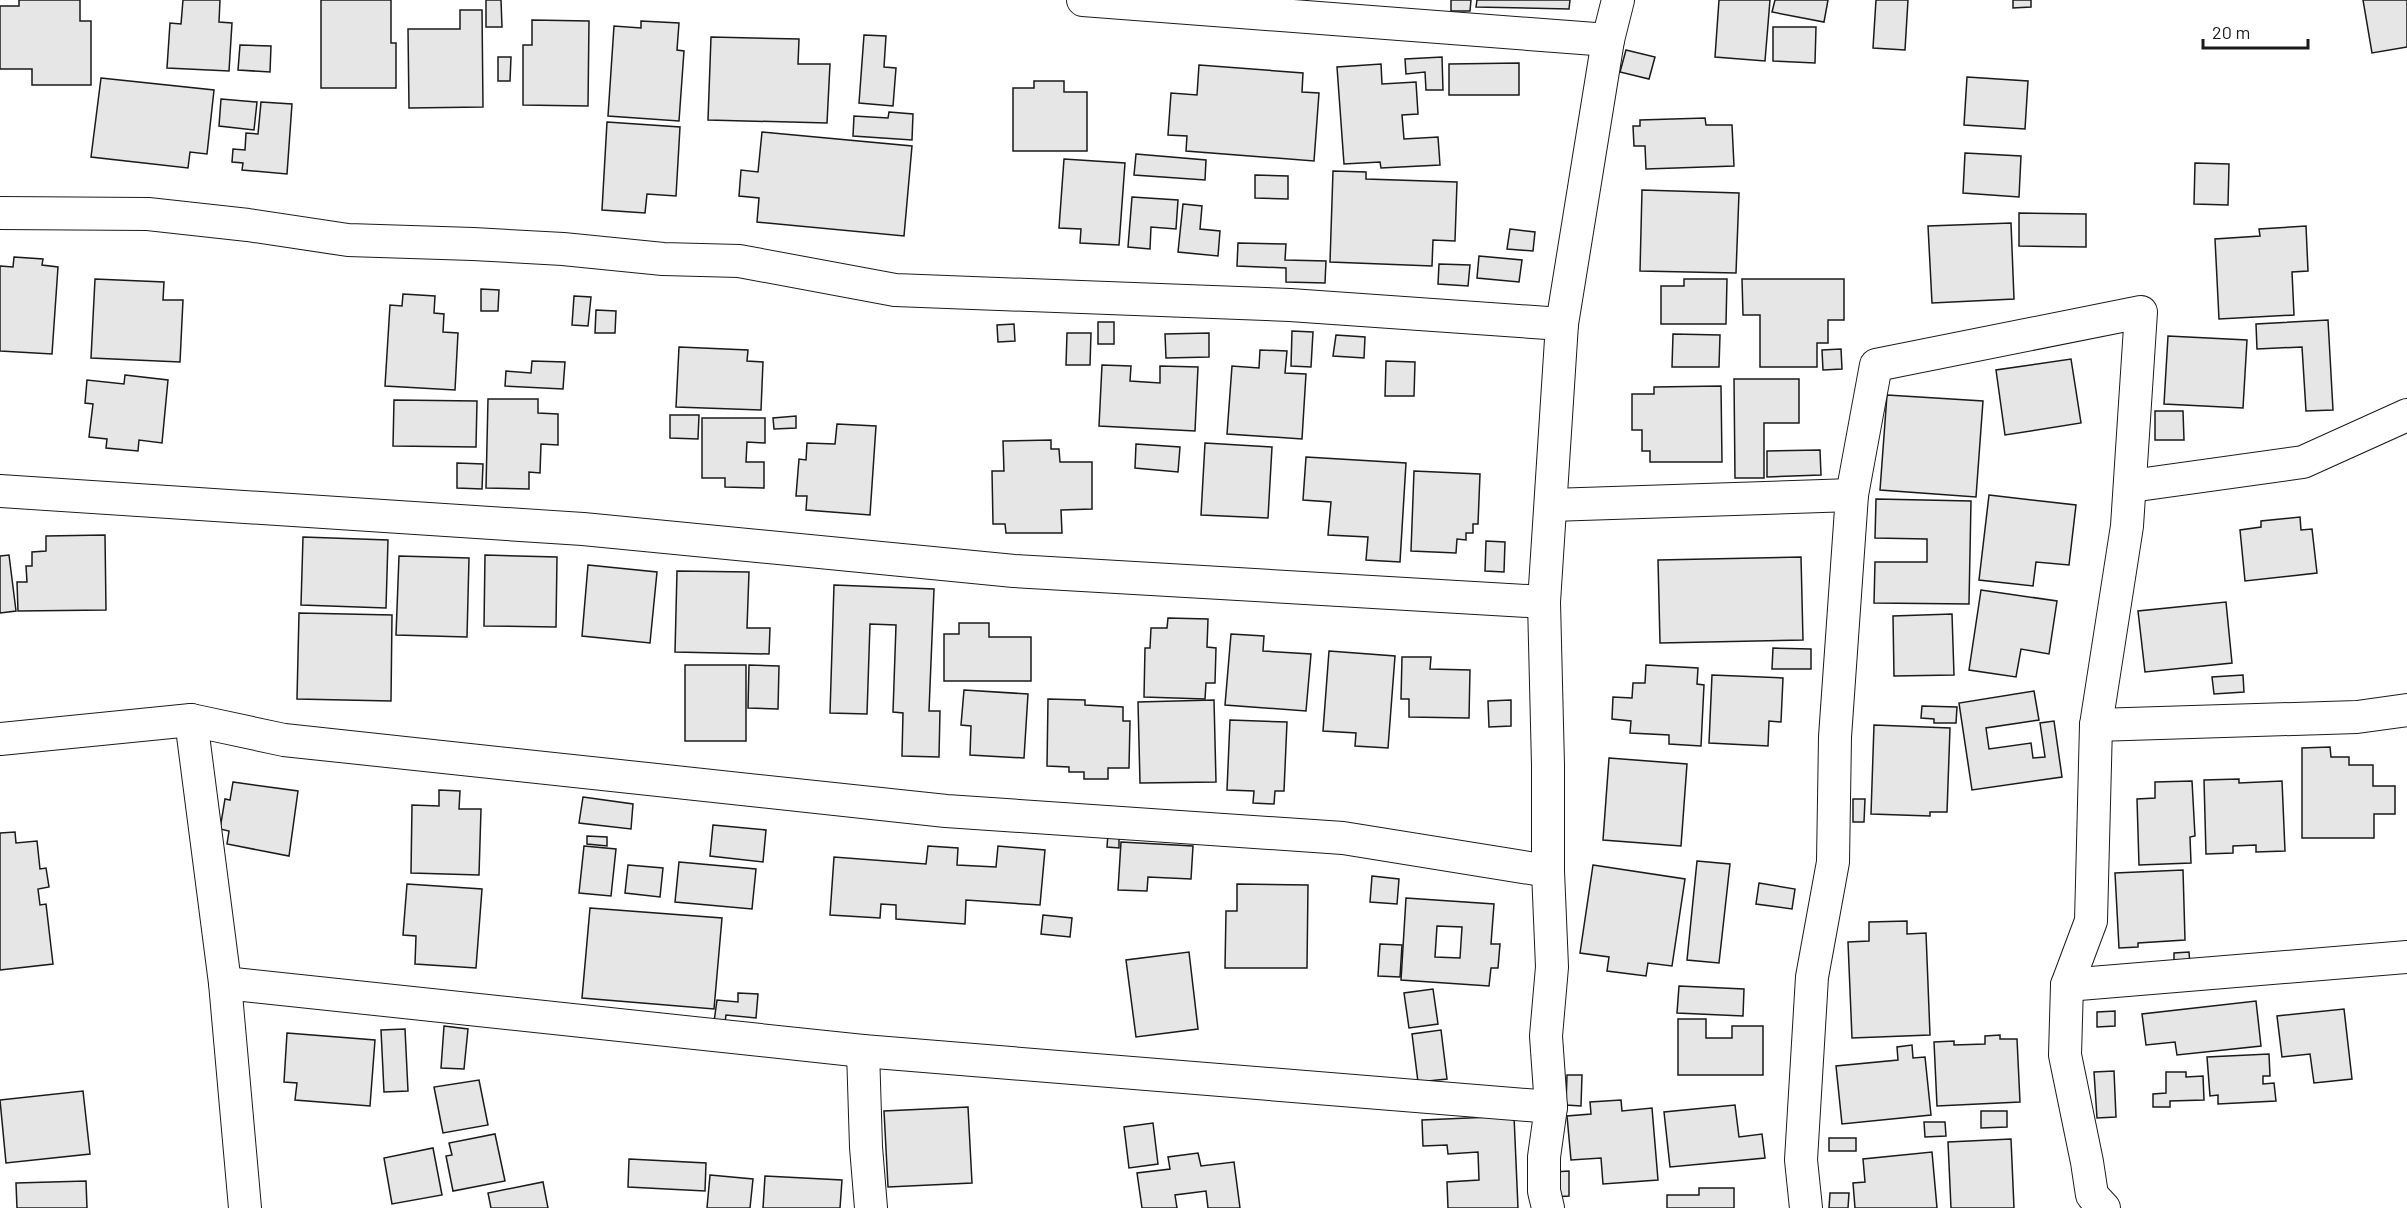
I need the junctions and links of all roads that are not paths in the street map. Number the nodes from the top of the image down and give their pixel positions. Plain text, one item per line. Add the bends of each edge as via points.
1 (1083, 0) edge
2 (1618, 0) edge
3 (1608, 40) junction
4 (0, 213) edge
5 (1562, 324) junction
6 (2407, 416) edge
7 (2131, 486) junction
8 (0, 491) edge
9 (1852, 495) junction
10 (1551, 505) junction
11 (1544, 602) junction
12 (2407, 710) edge
13 (191, 720) junction
14 (2096, 725) junction
15 (0, 739) edge
16 (1548, 871) junction
17 (2407, 957) edge
18 (225, 983) junction
19 (2067, 985) junction
20 (863, 1051) junction
21 (1551, 1107) junction
22 (245, 1208) edge
23 (871, 1208) edge
24 (1548, 1208) edge
25 (1806, 1208) edge
26 (2104, 1208) edge

1 - 3 street
2 - 3 street
3 - 5 street
4 - 5 street via 148,214 348,240 740,261 895,290 1290,305
5 - 10 street
6 - 7 street via 2303,462
7 - 9 street via 2141,312 1876,365
7 - 14 street
8 - 11 street via 583,529 1014,571
9 - 10 street
9 - 25 street via 1835,737 1833,862 1812,978 1801,1160
10 - 11 street
11 - 16 street
12 - 14 street via 2357,717
13 - 15 street
13 - 16 street via 284,740 934,810 1343,838
13 - 18 street
14 - 19 street via 2091,921
16 - 21 street via 1552,967 1546,1036
17 - 19 street
18 - 20 street
18 - 22 street
19 - 26 street via 2065,1055 2091,1196
20 - 21 street
20 - 23 street
21 - 24 street via 1544,1156

